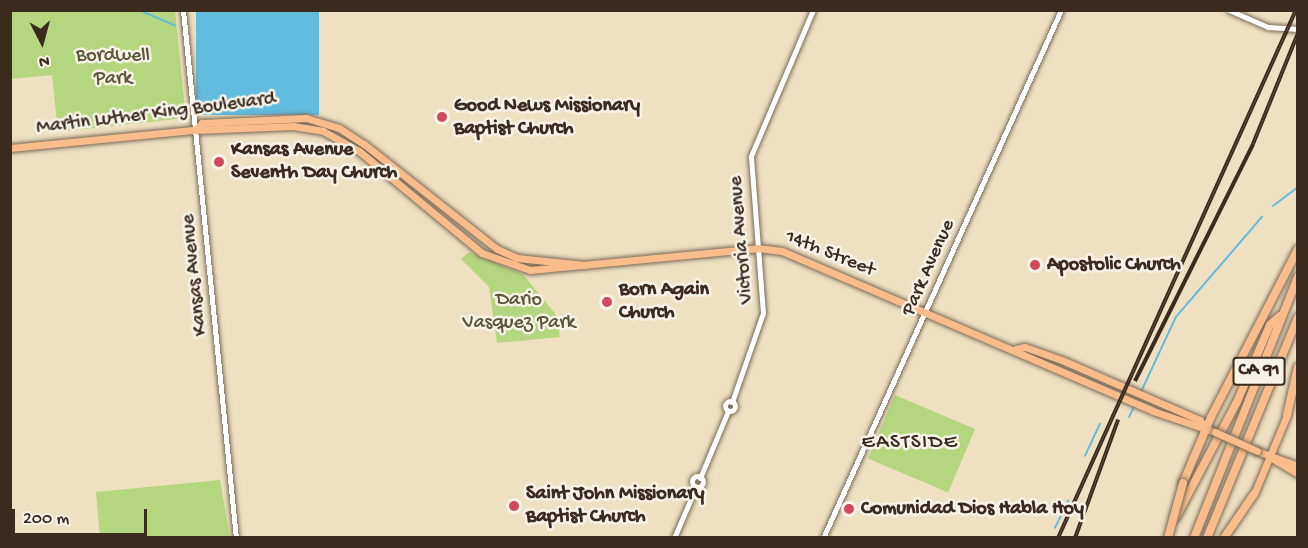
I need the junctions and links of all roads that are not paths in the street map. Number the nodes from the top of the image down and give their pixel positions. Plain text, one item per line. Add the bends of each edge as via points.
1 (183, 10) edge
2 (813, 10) edge
3 (1061, 10) edge
4 (1229, 10) edge
5 (1298, 29) edge
6 (339, 128) joint
7 (195, 130) junction
8 (10, 148) edge
9 (758, 248) junction
10 (1298, 249) edge
11 (585, 265) junction
12 (1298, 278) edge
13 (926, 312) junction
14 (1282, 314) junction
15 (1298, 317) edge
16 (1016, 349) junction
17 (1298, 368) edge
18 (1287, 415) joint
19 (1208, 429) junction
20 (1270, 457) junction
21 (1298, 465) edge
22 (1298, 474) edge
23 (1254, 494) joint
24 (236, 537) edge
25 (674, 537) edge
26 (823, 537) edge
27 (1166, 537) edge
28 (1194, 537) edge
29 (1207, 537) edge
30 (1224, 537) edge

1 - 7 street, Kansas Avenue
2 - 9 street, Victoria Avenue via 751,156
3 - 13 street, Park Avenue
4 - 5 street via 1268,27
6 - 7 main road, Martin Luther King Boulevard via 291,115 201,123
6 - 11 main road, 14th Street via 497,249 517,258
7 - 8 main road, Martin Luther King Boulevard
7 - 11 main road, 14th Street via 292,126 323,131 359,151 465,241 498,262 545,271
7 - 24 street, Kansas Avenue
9 - 11 main road, 14th Street
9 - 13 main road, 14th Street via 782,250
9 - 25 street, Victoria Avenue via 763,318 732,402 735,408 728,411 700,477 693,480 696,487
10 - 19 highway
12 - 14 highway, CA 91
13 - 16 main road, 14th Street
13 - 26 street, Park Avenue
14 - 27 highway via 1270,325 1237,402
14 - 28 highway, CA 91
15 - 29 highway, CA 91
16 - 19 main road, 14th Street via 1153,411
16 - 19 main road, 14th Street via 1025,347 1064,361 1200,420
17 - 18 highway
18 - 20 main road
19 - 20 main road, 14th Street, bridge
19 - 27 highway, bridge via 1183,483
20 - 21 main road, 14th Street
20 - 22 main road, 14th Street
20 - 23 main road
23 - 30 highway

